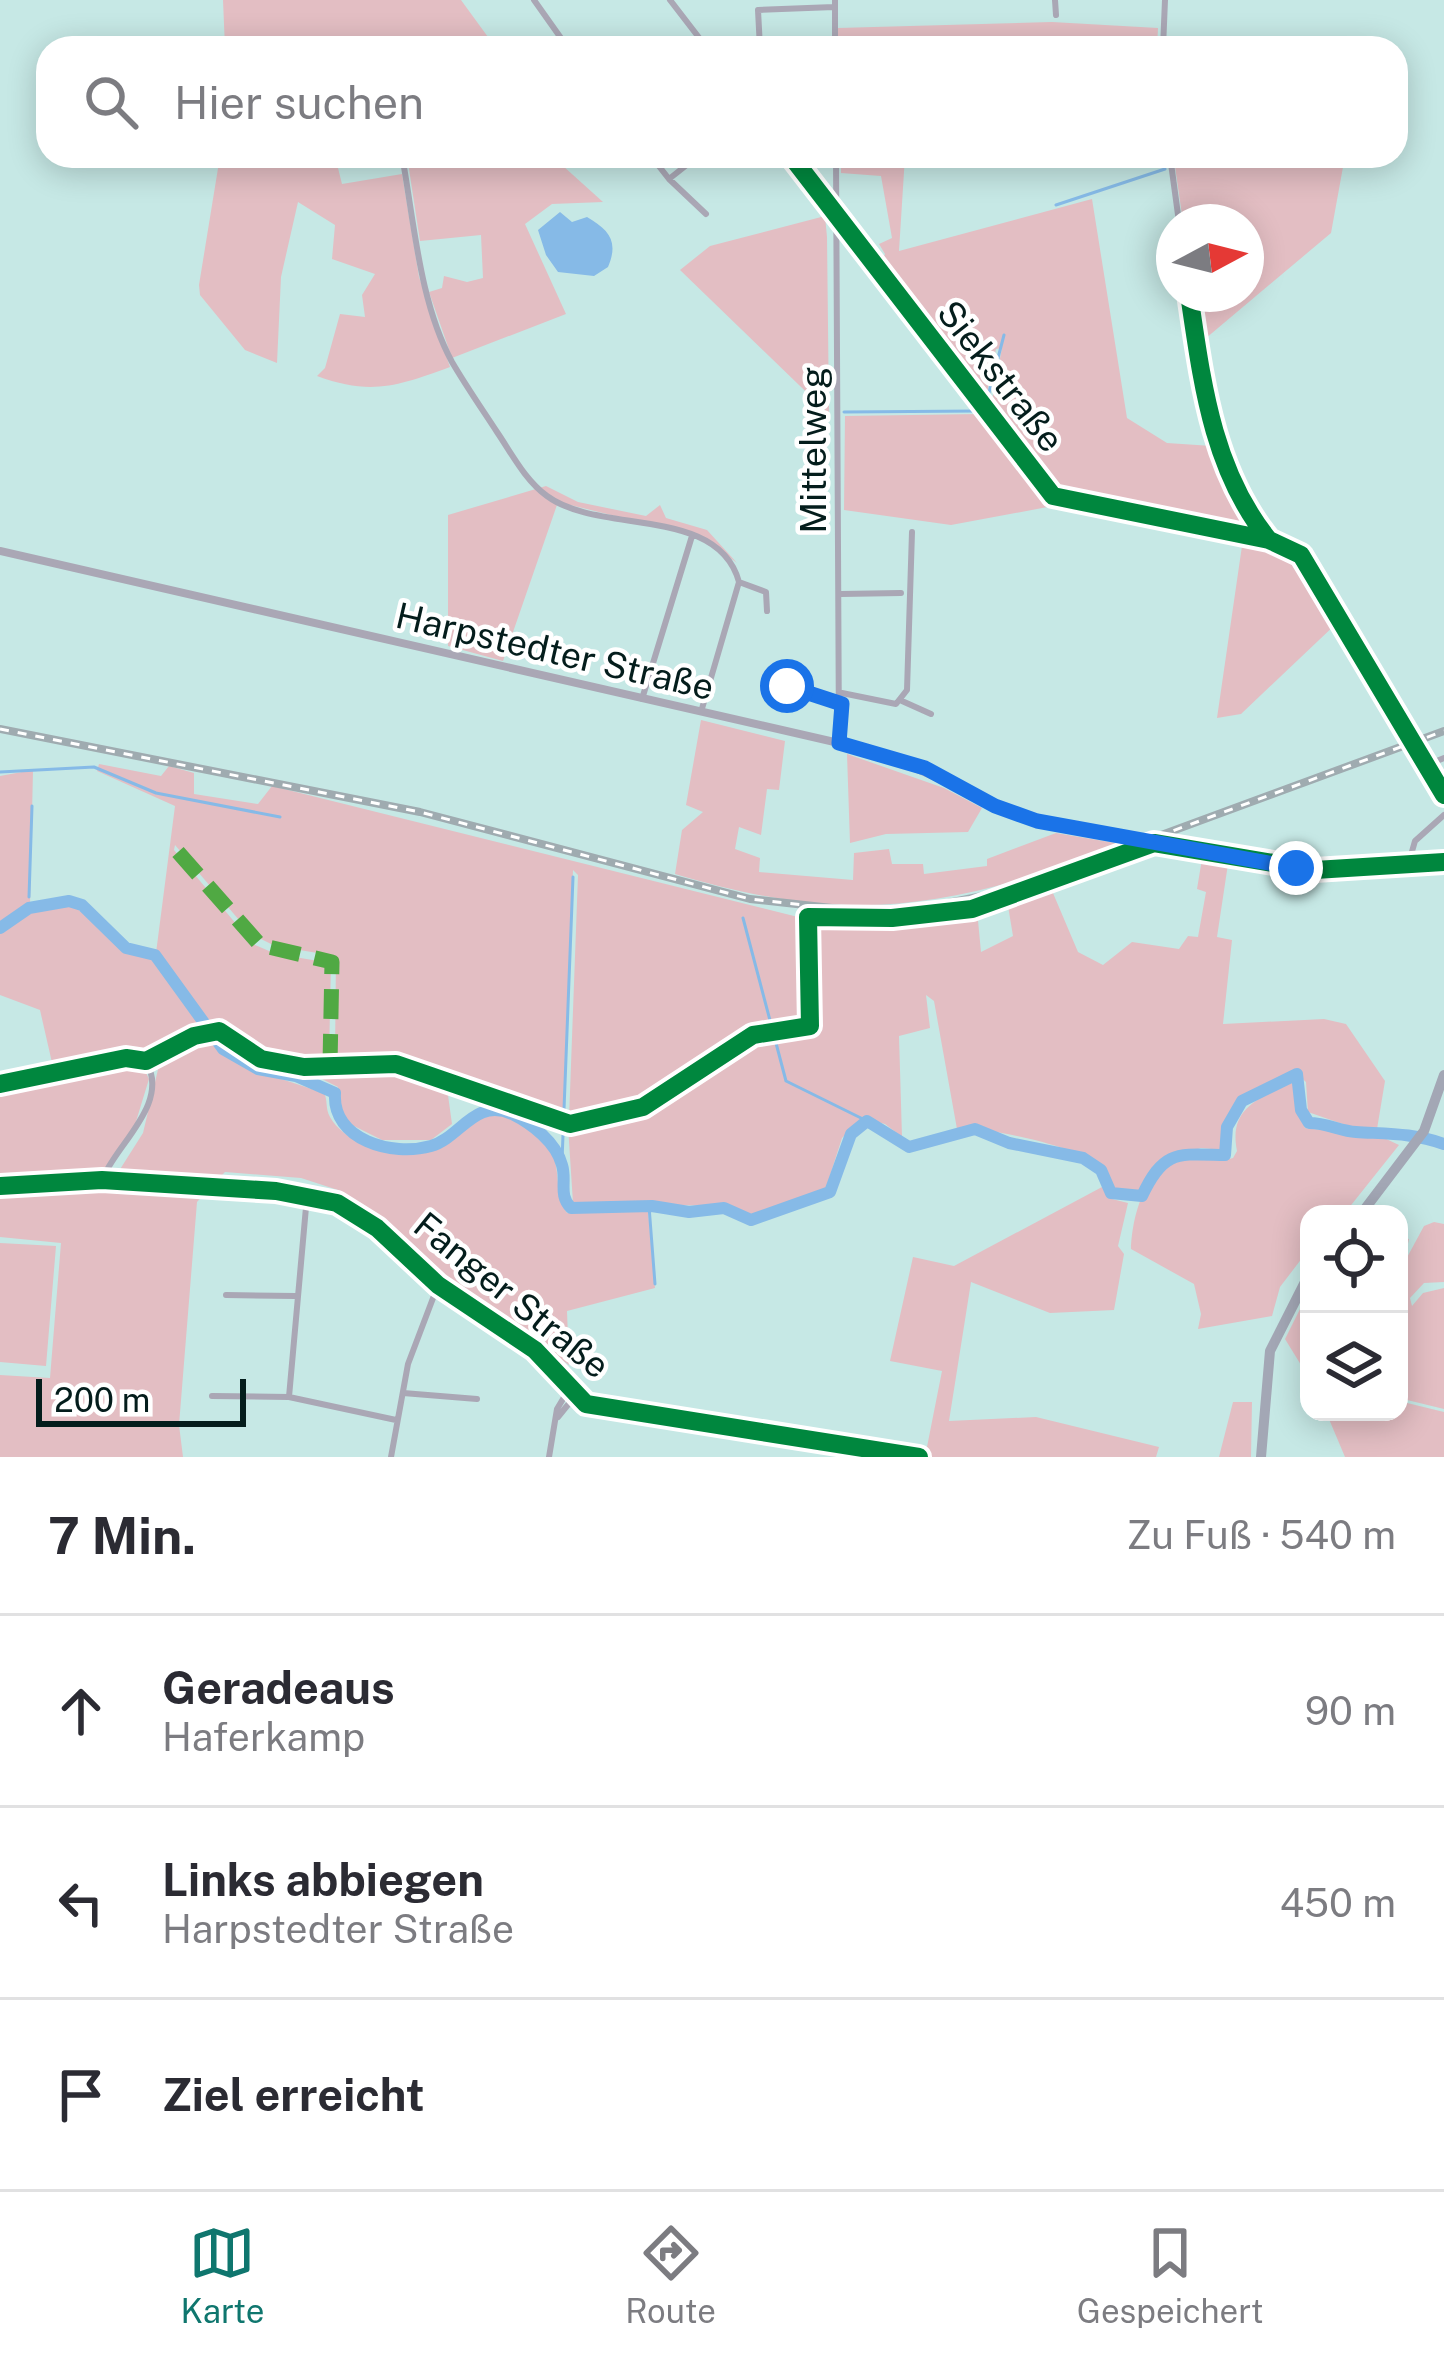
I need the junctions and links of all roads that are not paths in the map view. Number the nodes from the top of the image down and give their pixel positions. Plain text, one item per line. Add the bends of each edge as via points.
1 (534, 0) edge
2 (670, 0) edge
3 (1055, 0) edge
4 (1166, 0) edge
5 (834, 4) edge
6 (1057, 15) dead end
7 (560, 36) edge
8 (698, 36) edge
9 (759, 36) edge
10 (835, 36) edge
11 (1164, 36) edge
12 (404, 168) edge
13 (660, 168) edge
14 (683, 168) edge
15 (800, 168) edge
16 (836, 168) edge
17 (1172, 168) edge
18 (669, 179) junction
19 (1177, 204) edge
20 (706, 214) dead end
21 (836, 217) junction
22 (1192, 312) edge
23 (912, 532) dead end
24 (692, 535) junction
25 (1269, 540) junction
26 (0, 551) edge
27 (739, 582) junction
28 (901, 593) dead end
29 (841, 594) junction
30 (766, 611) dead end
31 (794, 687) dead end
32 (842, 693) junction
33 (642, 699) junction
34 (902, 701) junction
35 (842, 704) junction
36 (701, 712) junction
37 (931, 714) dead end
38 (839, 743) junction
39 (1444, 758) edge
40 (1427, 766) junction
41 (1444, 795) edge
42 (1444, 815) edge
43 (1409, 862) junction
44 (1444, 862) edge
45 (1444, 1075) edge
46 (0, 1084) edge
47 (102, 1180) junction
48 (0, 1186) edge
49 (307, 1196) junction
50 (1368, 1205) edge
51 (438, 1285) junction
52 (1300, 1292) edge
53 (226, 1295) dead end
54 (296, 1296) junction
55 (402, 1393) junction
56 (572, 1393) junction
57 (212, 1396) dead end
58 (289, 1397) junction
59 (477, 1400) dead end
60 (397, 1420) junction
61 (391, 1457) edge
62 (549, 1457) edge
63 (919, 1457) edge
64 (1261, 1457) edge

1 - 7 street
2 - 8 street
3 - 6 street
4 - 11 street
5 - 9 street via 758,10
5 - 10 street
12 - 24 street via 423,278 450,359 524,473 550,499 573,508
13 - 18 street
14 - 18 street
15 - 21 street, Siekstraße
16 - 21 street, Mittelweg
17 - 19 street
18 - 20 street
21 - 25 street, Siekstraße via 1053,496
21 - 29 street, Mittelweg
22 - 25 street via 1214,436
23 - 34 street
24 - 27 street via 724,558
24 - 33 street
25 - 40 street, Siekstraße via 1310,566
26 - 33 street, Harpstedter Straße
27 - 30 street via 766,592
27 - 36 street
28 - 29 street
29 - 32 street, Mittelweg
31 - 35 street
32 - 34 street
32 - 35 street, Mittelweg
33 - 36 street, Harpstedter Straße
34 - 37 street
35 - 38 street, Mittelweg
36 - 38 street, Harpstedter Straße
38 - 43 street, Harpstedter Straße via 925,768 1037,821 1296,868 1353,871
39 - 40 street
40 - 41 street, Siekstraße
42 - 43 street via 1415,841
43 - 44 street, Harpstedter Straße
45 - 50 main road via 1424,1131
46 - 47 street via 146,1060 152,1082 137,1128
47 - 48 street, Fanger Straße
47 - 49 street, Fanger Straße
49 - 51 street, Fanger Straße via 357,1214
49 - 54 street
51 - 55 street
51 - 56 street, Fanger Straße via 535,1351
52 - 64 main road via 1270,1351
53 - 54 street
54 - 58 street
55 - 59 street
55 - 60 street
56 - 62 street via 555,1419
56 - 63 street, Fanger Straße via 592,1405
57 - 58 street
58 - 60 street
60 - 61 street

